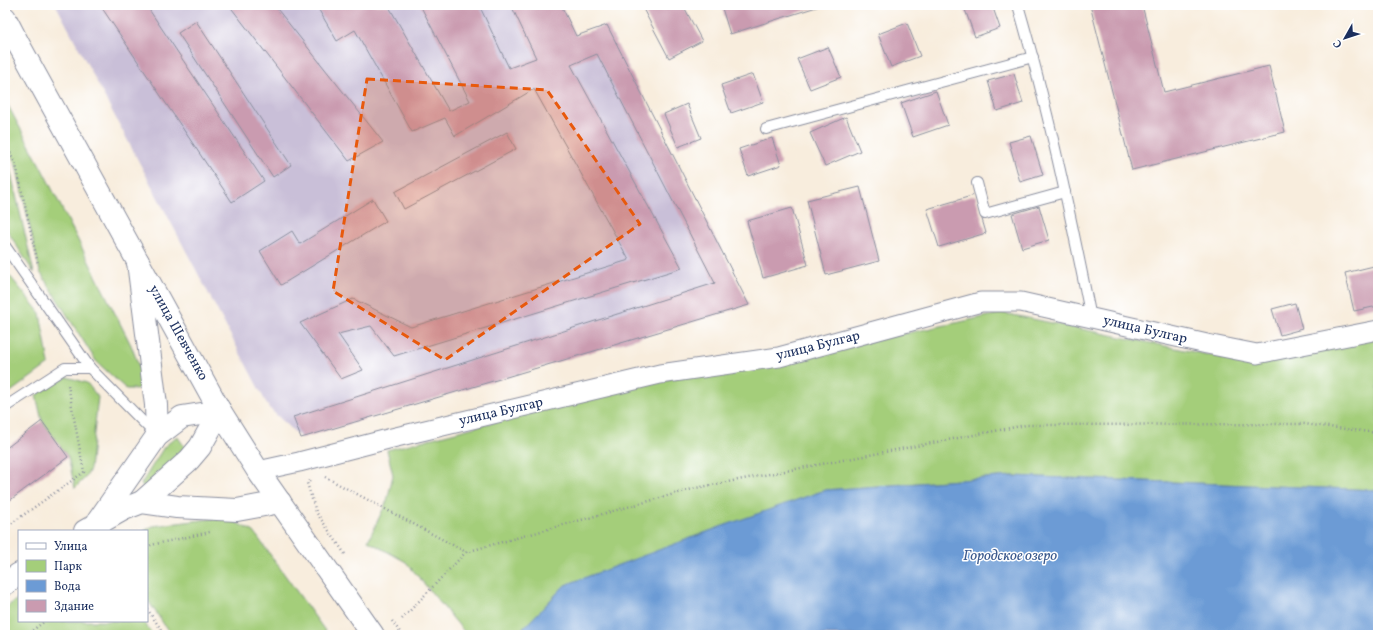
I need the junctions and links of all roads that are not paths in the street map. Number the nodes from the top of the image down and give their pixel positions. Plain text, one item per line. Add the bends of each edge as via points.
1 (1018, 5) edge
2 (5, 18) edge
3 (1033, 57) junction
4 (766, 130) dead end
5 (977, 183) dead end
6 (1065, 192) junction
7 (5, 246) edge
8 (138, 260) junction
9 (1091, 318) junction
10 (1378, 330) edge
11 (90, 368) junction
12 (5, 406) edge
13 (220, 411) junction
14 (156, 436) junction
15 (258, 470) junction
16 (142, 502) junction
17 (280, 502) junction
18 (90, 527) edge
19 (18, 575) edge
20 (5, 584) edge
21 (373, 635) edge

1 - 3 lane
2 - 8 main road, улица Шевченко
3 - 4 lane
3 - 6 lane
5 - 6 lane via 985,214
6 - 9 lane
7 - 11 lane
8 - 13 main road, улица Шевченко
8 - 14 main road via 156,405
9 - 10 street, улица Булгар via 1257,354
9 - 15 street, улица Булгар via 1022,302 981,302 779,357 660,374
11 - 12 lane via 65,368
11 - 14 lane
13 - 14 main road via 182,417
13 - 15 main road, улица Шевченко
13 - 16 main road via 200,447 189,460
14 - 18 main road
15 - 17 main road, улица Шевченко
16 - 17 main road via 177,507 237,510
16 - 18 main road
17 - 21 main road, улица Шевченко
19 - 20 main road

